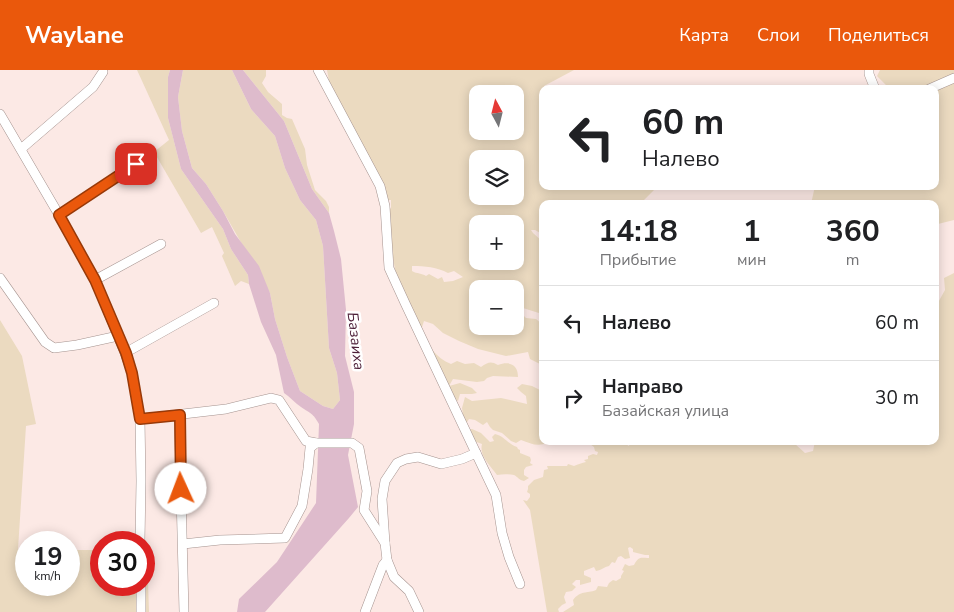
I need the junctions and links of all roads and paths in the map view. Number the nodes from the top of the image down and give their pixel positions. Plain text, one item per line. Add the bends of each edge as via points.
1 (318, 70) edge
2 (869, 70) edge
3 (103, 72) dead end
4 (954, 78) edge
5 (873, 85) edge
6 (938, 85) edge
7 (0, 114) edge
8 (21, 149) junction
9 (136, 164) dead end
10 (59, 215) junction
11 (160, 244) dead end
12 (0, 278) edge
13 (95, 280) junction
14 (214, 303) dead end
15 (118, 336) junction
16 (126, 353) junction
17 (180, 415) junction
18 (140, 419) junction
19 (316, 443) junction
20 (476, 453) junction
21 (140, 531) edge
22 (385, 543) junction
23 (183, 544) junction
24 (387, 560) junction
25 (520, 584) dead end
26 (140, 596) edge
27 (141, 612) edge
28 (184, 612) edge
29 (365, 612) edge
30 (419, 612) edge

1 - 20 street via 380,186 385,206 389,268
2 - 5 street
3 - 8 street via 92,87
4 - 6 street
7 - 8 street
8 - 10 street
9 - 10 street
10 - 13 street
11 - 13 street
12 - 15 street via 45,342 54,348
13 - 15 street
14 - 16 street
15 - 16 street
16 - 18 street
17 - 18 street
17 - 19 street via 226,409 271,398 279,400 306,441
17 - 23 street
18 - 21 street
19 - 22 street via 352,443 359,448 367,491 364,510
19 - 23 street via 310,448 302,506 285,538
20 - 22 street via 441,464 418,457 398,463 385,482 382,499
20 - 25 street via 496,495 502,533
22 - 24 street
23 - 28 street
24 - 29 street via 382,565
24 - 30 street via 394,577 409,591
26 - 27 street

